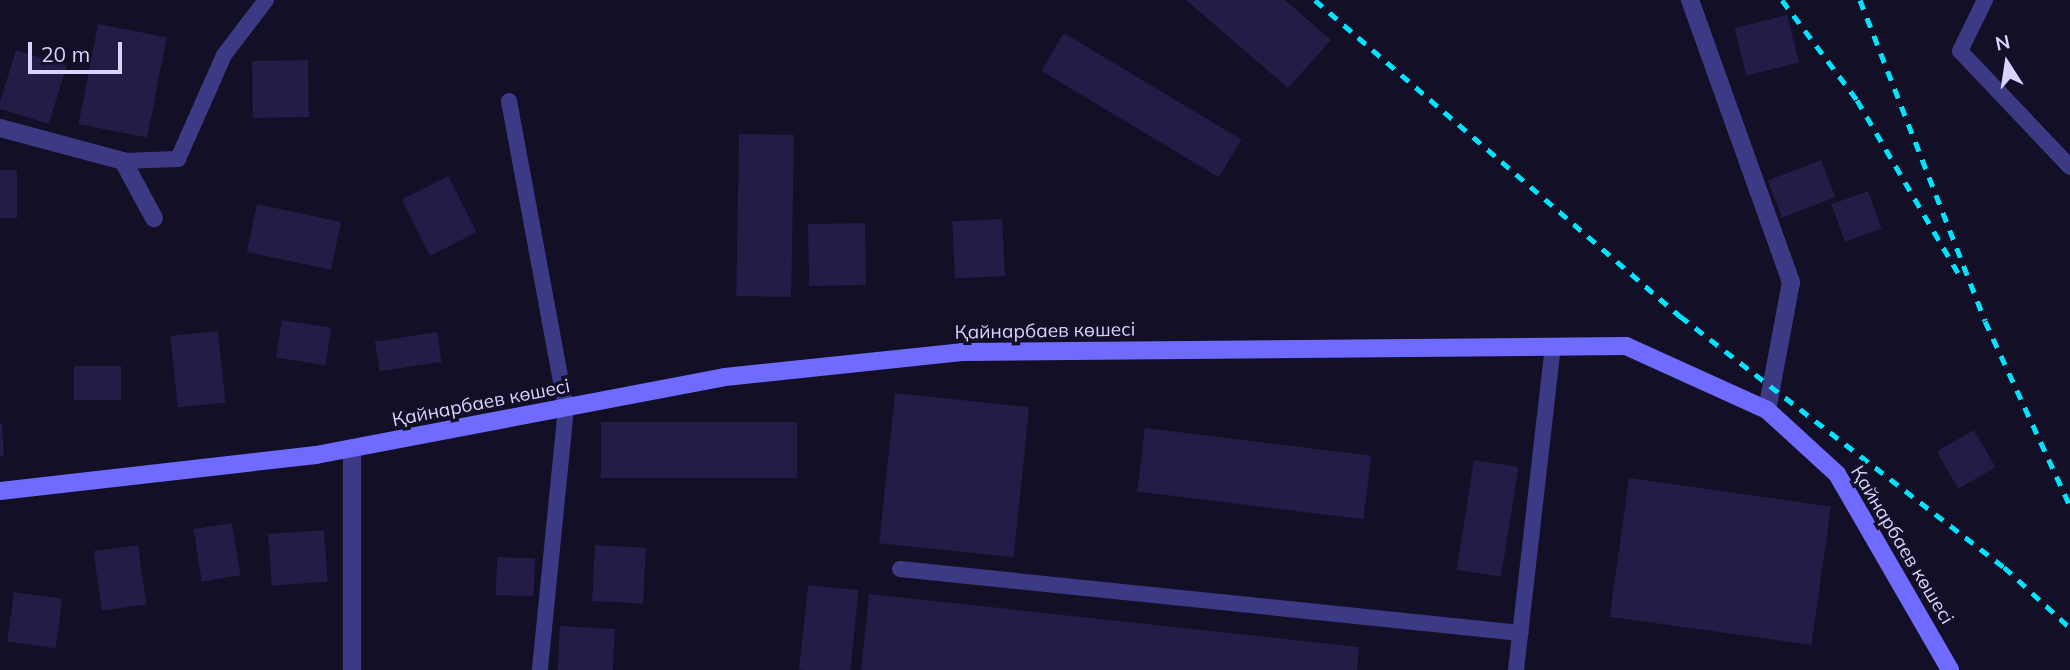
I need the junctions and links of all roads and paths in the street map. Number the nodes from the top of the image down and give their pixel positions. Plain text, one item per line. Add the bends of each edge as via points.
1 (266, 0) edge
2 (1690, 0) edge
3 (1985, 0) edge
4 (509, 101) dead end
5 (0, 128) edge
6 (123, 161) junction
7 (2070, 167) edge
8 (154, 218) dead end
9 (1553, 347) junction
10 (566, 408) junction
11 (1767, 410) junction
12 (352, 448) junction
13 (0, 491) edge
14 (900, 569) dead end
15 (1521, 633) junction
16 (352, 670) edge
17 (540, 670) edge
18 (1516, 670) edge
19 (1951, 670) edge

1 - 6 lane via 224,55 178,159
2 - 11 street via 1791,282
3 - 7 lane via 1960,51
4 - 10 lane
5 - 6 street
6 - 8 street
9 - 10 street, Қайнарбаев көшесі via 962,352 725,377
9 - 11 street, Қайнарбаев көшесі via 1626,346
9 - 15 lane
10 - 12 street, Қайнарбаев көшесі
10 - 17 lane
11 - 19 street, Қайнарбаев көшесі via 1837,474
12 - 13 street, Қайнарбаев көшесі
12 - 16 street
14 - 15 lane
15 - 18 lane

